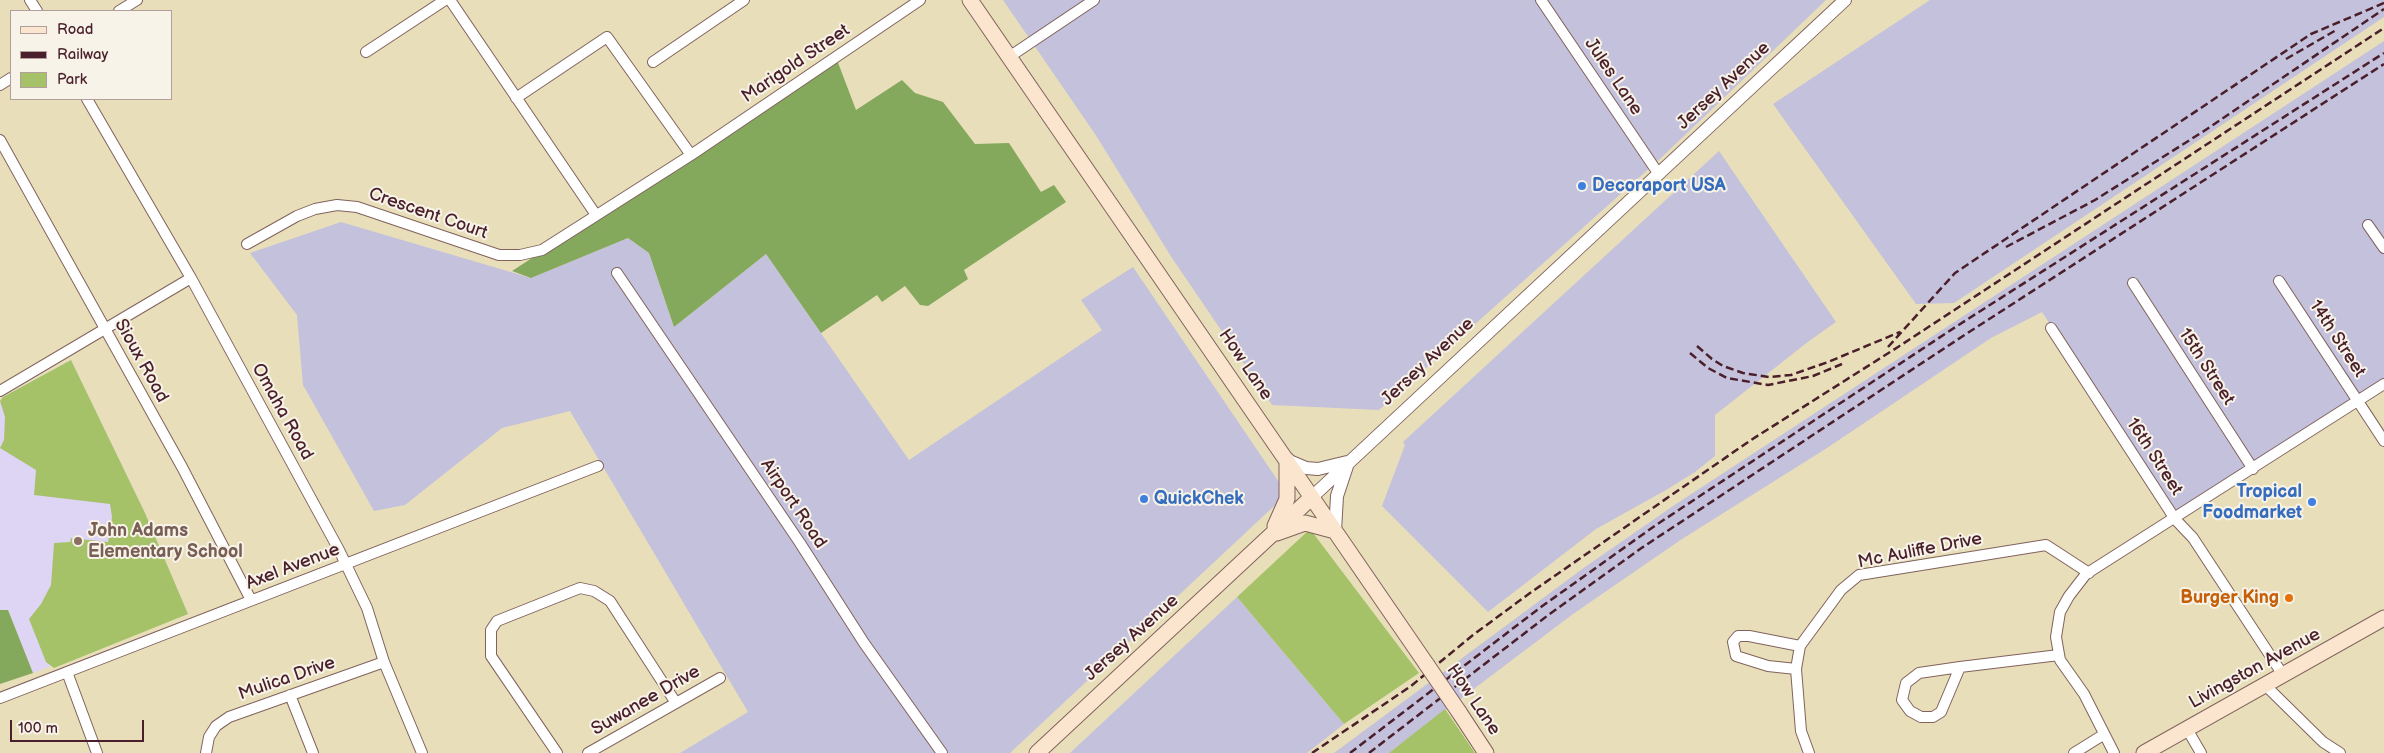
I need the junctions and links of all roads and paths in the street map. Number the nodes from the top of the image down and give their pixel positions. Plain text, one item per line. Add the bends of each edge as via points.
1 (138, 0) edge
2 (446, 0) edge
3 (450, 0) edge
4 (744, 0) edge
5 (920, 0) edge
6 (970, 0) edge
7 (1094, 0) edge
8 (1541, 0) edge
9 (1845, 0) edge
10 (121, 10) edge
11 (366, 52) dead end
12 (1009, 57) junction
13 (653, 62) dead end
14 (516, 98) junction
15 (88, 100) edge
16 (0, 140) edge
17 (691, 155) junction
18 (1658, 173) junction
19 (596, 215) junction
20 (2368, 225) dead end
21 (247, 244) dead end
22 (2384, 248) edge
23 (617, 273) dead end
24 (191, 278) junction
25 (2279, 281) dead end
26 (2132, 283) dead end
27 (2051, 328) dead end
28 (105, 330) junction
29 (2384, 384) edge
30 (0, 391) edge
31 (2358, 402) junction
32 (2384, 441) edge
33 (1287, 460) junction
34 (1349, 461) junction
35 (598, 466) dead end
36 (2253, 469) junction
37 (1312, 497) junction
38 (2175, 519) junction
39 (1335, 531) junction
40 (1270, 536) junction
41 (346, 564) junction
42 (2089, 573) junction
43 (252, 600) junction
44 (2384, 618) edge
45 (1800, 646) junction
46 (2059, 655) junction
47 (384, 662) junction
48 (1960, 667) junction
49 (1796, 669) junction
50 (67, 672) junction
51 (2283, 675) junction
52 (720, 678) dead end
53 (2265, 685) junction
54 (290, 695) junction
55 (0, 698) edge
56 (676, 703) junction
57 (2187, 729) junction
58 (2103, 735) junction
59 (97, 753) edge
60 (206, 753) edge
61 (313, 753) edge
62 (422, 753) edge
63 (557, 753) edge
64 (588, 753) edge
65 (942, 753) edge
66 (1037, 753) edge
67 (1486, 753) edge
68 (1809, 753) edge
69 (2074, 753) edge
70 (2114, 753) edge
71 (2144, 753) edge
72 (2201, 753) edge
73 (2340, 753) edge

1 - 10 street
2 - 11 street
3 - 14 street
4 - 13 street
5 - 17 street, Marigold Street
6 - 12 main road, How Lane
7 - 12 street
8 - 18 street, Jules Lane
9 - 18 street, Jersey Avenue
12 - 33 main road, How Lane
14 - 17 street via 607,37
14 - 19 street
15 - 24 street, Omaha Road
16 - 28 street, Sioux Road
17 - 19 street, Crescent Court
18 - 34 street, Jersey Avenue
19 - 21 street, Crescent Court via 542,250 520,255 499,255 357,207 337,205 298,216
20 - 22 street
23 - 65 street, Airport Road via 795,535 864,643
24 - 28 street
24 - 41 street, Omaha Road
25 - 31 street, 14th Street
26 - 36 street, 15th Street
27 - 38 street, 16th Street
28 - 30 street
28 - 43 street, Sioux Road via 182,466
29 - 31 street
31 - 32 street, 14th Street
31 - 36 street
33 - 34 street via 1318,470
33 - 37 main road, How Lane
33 - 40 main road via 1287,499
34 - 37 street, Jersey Avenue
34 - 39 street via 1336,496
35 - 41 street, Axel Avenue
36 - 38 street
37 - 39 main road, How Lane
37 - 40 main road, Jersey Avenue
38 - 42 street
38 - 51 street, 16th Street via 2193,538
39 - 40 main road via 1305,523
39 - 67 main road, How Lane, bridge
40 - 66 main road, Jersey Avenue
41 - 43 street, Axel Avenue
41 - 47 street, Omaha Road via 367,608
42 - 45 street, Mc Auliffe Drive via 2046,545 1859,575 1841,590
42 - 46 street via 2060,612 2056,638
43 - 50 street, Axel Avenue
44 - 51 main road, Livingston Avenue
45 - 49 street, Mc Auliffe Drive
45 - 49 street via 1749,636 1738,636 1733,642 1736,656 1768,666
46 - 48 street
46 - 58 street via 2084,694
47 - 54 street, Mulica Drive
47 - 62 street, Omaha Road
48 - 48 street via 1919,673 1906,684 1902,700 1910,712 1921,717 1933,717 1941,712
49 - 68 street, Mc Auliffe Drive via 1801,731
50 - 55 street, Axel Avenue
50 - 59 street
51 - 53 main road, Livingston Avenue
52 - 56 street, Suwanee Drive
53 - 57 main road, Livingston Avenue
53 - 73 street via 2311,731
54 - 60 street, Mulica Drive via 229,717 216,726 208,738
54 - 61 street
56 - 63 street via 610,602 586,588 497,621 491,630 491,656
56 - 64 street, Suwanee Drive
57 - 71 main road, Livingston Avenue
57 - 72 street
58 - 69 street
58 - 70 street

